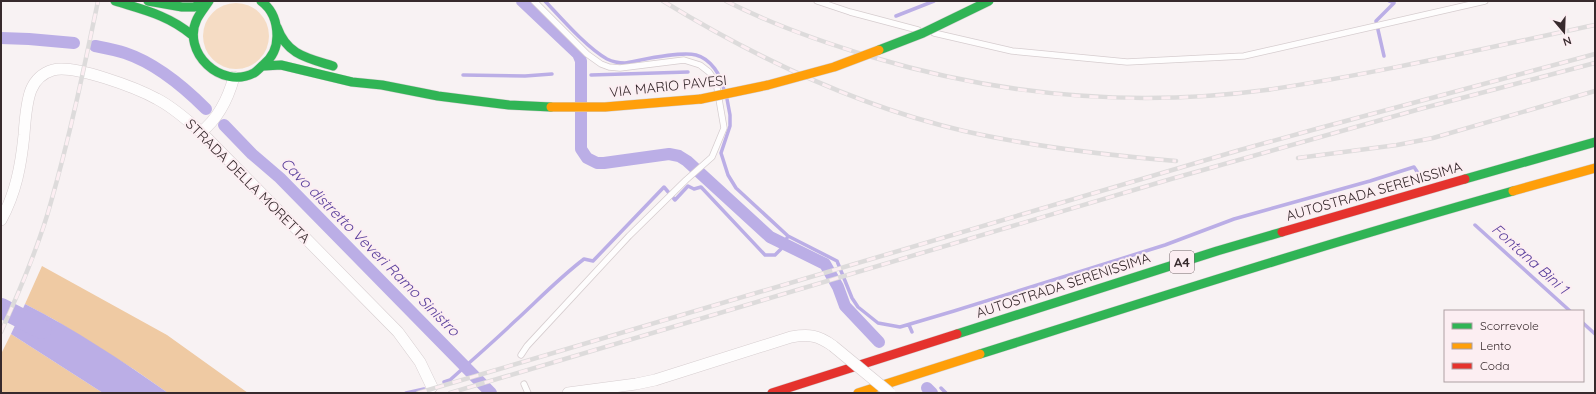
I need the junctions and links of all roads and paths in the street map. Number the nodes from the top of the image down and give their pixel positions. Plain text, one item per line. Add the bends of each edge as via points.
1 (115, 1) edge
2 (148, 1) edge
3 (209, 1) edge
4 (534, 1) edge
5 (817, 1) edge
6 (989, 1) edge
7 (1485, 1) edge
8 (262, 2) edge
9 (277, 27) junction
10 (192, 35) junction
11 (264, 66) junction
12 (234, 77) junction
13 (382, 85) junction
14 (201, 132) junction
15 (1595, 142) edge
16 (1595, 168) edge
17 (1, 220) edge
18 (521, 355) dead end
19 (524, 384) dead end
20 (432, 387) dead end
21 (528, 393) edge
22 (568, 393) edge
23 (772, 393) edge
24 (858, 393) edge
25 (890, 393) edge

1 - 10 main road via 165,17
2 - 3 main road via 194,7
3 - 10 main road via 200,10 194,22
4 - 18 lane via 587,54 601,64 620,68 684,60 700,65 716,82 724,128 712,157 629,236
5 - 7 lane via 887,22 1012,51 1127,62 1244,56
6 - 13 main road, VIA MARIO PAVESI, bridge via 923,33 834,67 768,85 701,99 633,105 538,107 431,95
8 - 9 main road via 272,14
9 - 11 main road via 273,55
9 - 13 main road via 282,39 290,48 304,56
10 - 12 main road via 194,48 200,60 221,75
11 - 12 main road via 245,76
11 - 13 main road via 292,66 338,79
12 - 14 street via 222,109
14 - 17 street, STRADA DELLA MORETTA via 158,99 114,80 69,69 54,69 44,73 31,90 18,177
14 - 20 street, STRADA DELLA MORETTA via 398,332 420,362
15 - 23 main road, AUTOSTRADA SERENISSIMA / A4 via 1217,251
16 - 24 main road, A4 via 1224,277
19 - 21 lane
22 - 25 street, bridge via 654,380 791,336 804,335 819,337 833,346

